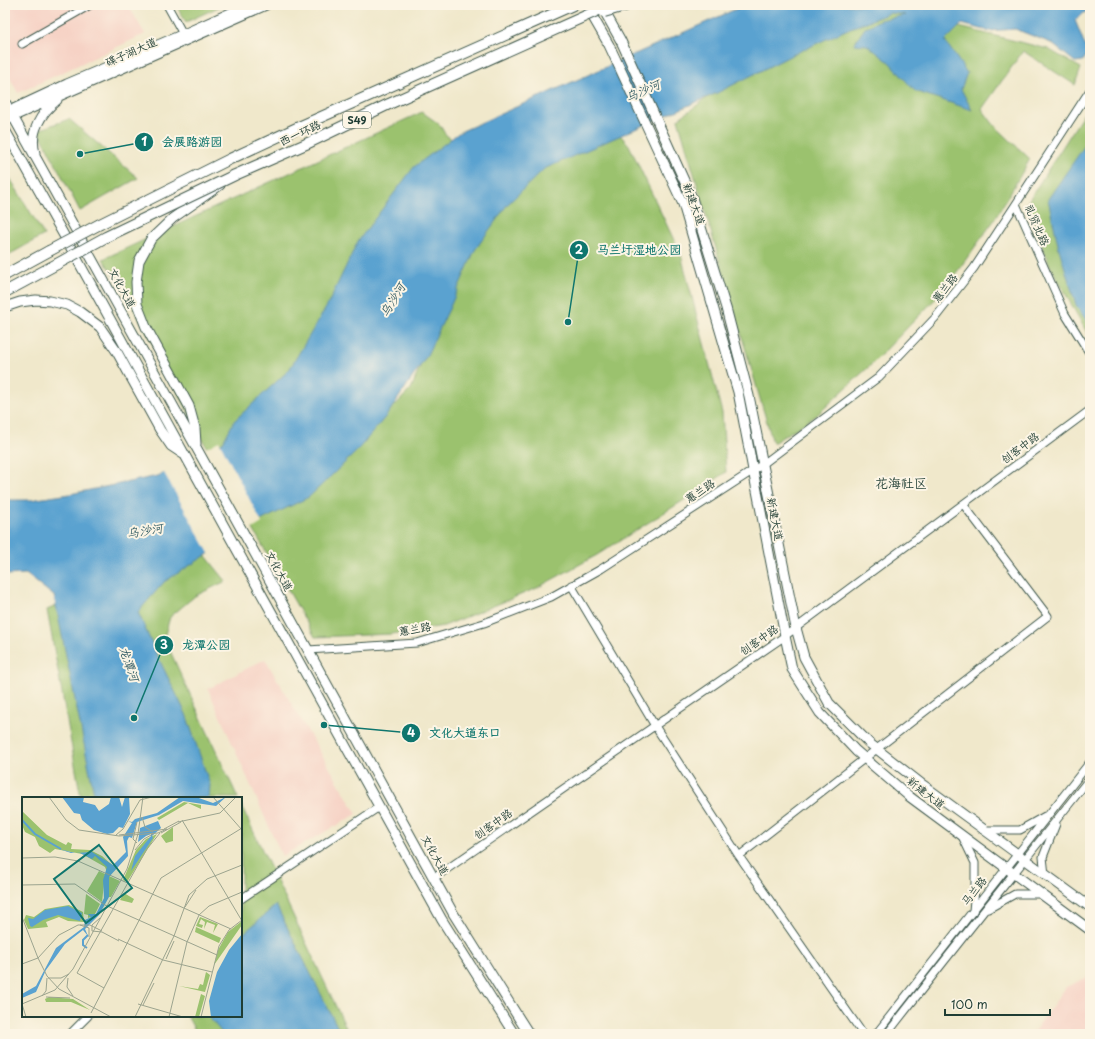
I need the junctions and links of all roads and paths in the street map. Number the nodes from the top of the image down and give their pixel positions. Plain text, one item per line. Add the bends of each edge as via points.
1 (90, 5) edge
2 (167, 5) edge
3 (248, 5) edge
4 (266, 5) edge
5 (573, 5) edge
6 (586, 5) edge
7 (601, 5) edge
8 (610, 5) edge
9 (628, 5) edge
10 (571, 22) junction
11 (183, 34) junction
12 (22, 44) dead end
13 (1090, 90) edge
14 (68, 92) junction
15 (5, 102) edge
16 (8, 115) edge
17 (5, 130) edge
18 (38, 162) junction
19 (235, 175) junction
20 (1016, 204) junction
21 (5, 275) edge
22 (5, 292) edge
23 (5, 307) edge
24 (1090, 354) edge
25 (1090, 410) edge
26 (197, 447) junction
27 (185, 454) junction
28 (762, 464) junction
29 (753, 469) junction
30 (963, 504) junction
31 (571, 586) junction
32 (796, 628) junction
33 (785, 636) junction
34 (308, 650) junction
35 (655, 726) junction
36 (877, 749) junction
37 (865, 759) junction
38 (1090, 762) edge
39 (1090, 778) edge
40 (379, 807) junction
41 (1049, 814) junction
42 (1060, 816) junction
43 (983, 830) junction
44 (961, 834) junction
45 (1017, 854) junction
46 (739, 856) junction
47 (1025, 860) junction
48 (1007, 868) junction
49 (1014, 874) junction
50 (1045, 875) junction
51 (434, 878) junction
52 (1042, 894) junction
53 (242, 898) edge
54 (1090, 907) edge
55 (973, 911) junction
56 (983, 912) junction
57 (1090, 930) edge
58 (87, 1017) edge
59 (70, 1034) edge
60 (514, 1034) edge
61 (530, 1034) edge
62 (863, 1034) edge
63 (876, 1034) edge
64 (888, 1034) edge

1 - 12 street
2 - 11 street
3 - 11 main road, 碟子湖大道
4 - 14 main road, 碟子湖大道
5 - 21 highway, 西一环路 / S49, bridge via 230,159
6 - 29 main road, 新建大道 via 609,45 683,204 738,392
7 - 28 main road, 新建大道 via 622,41 692,198 726,308
8 - 10 highway, 西一环路 / S49, bridge
9 - 10 highway, bridge
10 - 19 highway, 西一环路 / S49, bridge
11 - 16 main road, 碟子湖大道 via 67,84
13 - 20 street, 礼贤北路
14 - 16 main road, 碟子湖大道
14 - 18 main road via 48,108 35,130 33,145
15 - 16 main road, 文化大道
16 - 18 main road, 文化大道
17 - 27 main road
18 - 26 main road, 文化大道
19 - 22 highway, 西一环路 / S49, bridge via 106,237
19 - 26 main road, bridge via 174,218 151,239 139,261 136,282 138,304 146,327 188,406 195,428
20 - 24 street, 礼贤北路 via 1065,314
20 - 28 street, 蕙兰路 via 974,268 935,318 879,377
23 - 27 main road via 20,302 50,301 67,305 100,327 118,352 160,430 171,446
25 - 30 street, 创客中路
26 - 34 main road, 文化大道
27 - 40 main road
28 - 29 street, 蕙兰路
28 - 32 main road, 新建大道
29 - 31 street, 蕙兰路 via 664,529
29 - 33 main road, 新建大道
30 - 32 street, 创客中路
30 - 36 street via 1048,616
31 - 34 street, 蕙兰路 via 552,597 484,623 417,643
31 - 35 street
32 - 33 street, 创客中路
32 - 36 main road, 新建大道 via 804,657 829,703
33 - 35 street, 创客中路
33 - 37 main road, 新建大道 via 792,669 820,713
34 - 51 main road, 文化大道
35 - 46 street
35 - 51 street, 创客中路
36 - 37 street
36 - 43 main road, 新建大道
37 - 44 main road, 新建大道 via 910,797
37 - 46 street
38 - 41 street, 马兰路
39 - 42 street, 马兰路
40 - 53 street
40 - 60 main road via 442,920
41 - 43 street via 1020,830
41 - 45 street, 马兰路
42 - 47 street, 马兰路
42 - 50 street via 1043,857
43 - 45 main road, 新建大道
44 - 48 main road, 新建大道
44 - 55 street via 975,864
45 - 47 main road, 新建大道
45 - 48 street, 马兰路
46 - 62 street
47 - 49 street, 马兰路
47 - 50 main road, 新建大道
48 - 49 main road, 新建大道
48 - 55 street, 马兰路
49 - 52 main road, 新建大道
49 - 56 street, 马兰路
50 - 54 main road, 新建大道
51 - 61 main road, 文化大道 via 453,913
52 - 56 street via 1015,894
52 - 57 main road, 新建大道
55 - 63 street, 马兰路
56 - 64 street, 马兰路
58 - 59 street

